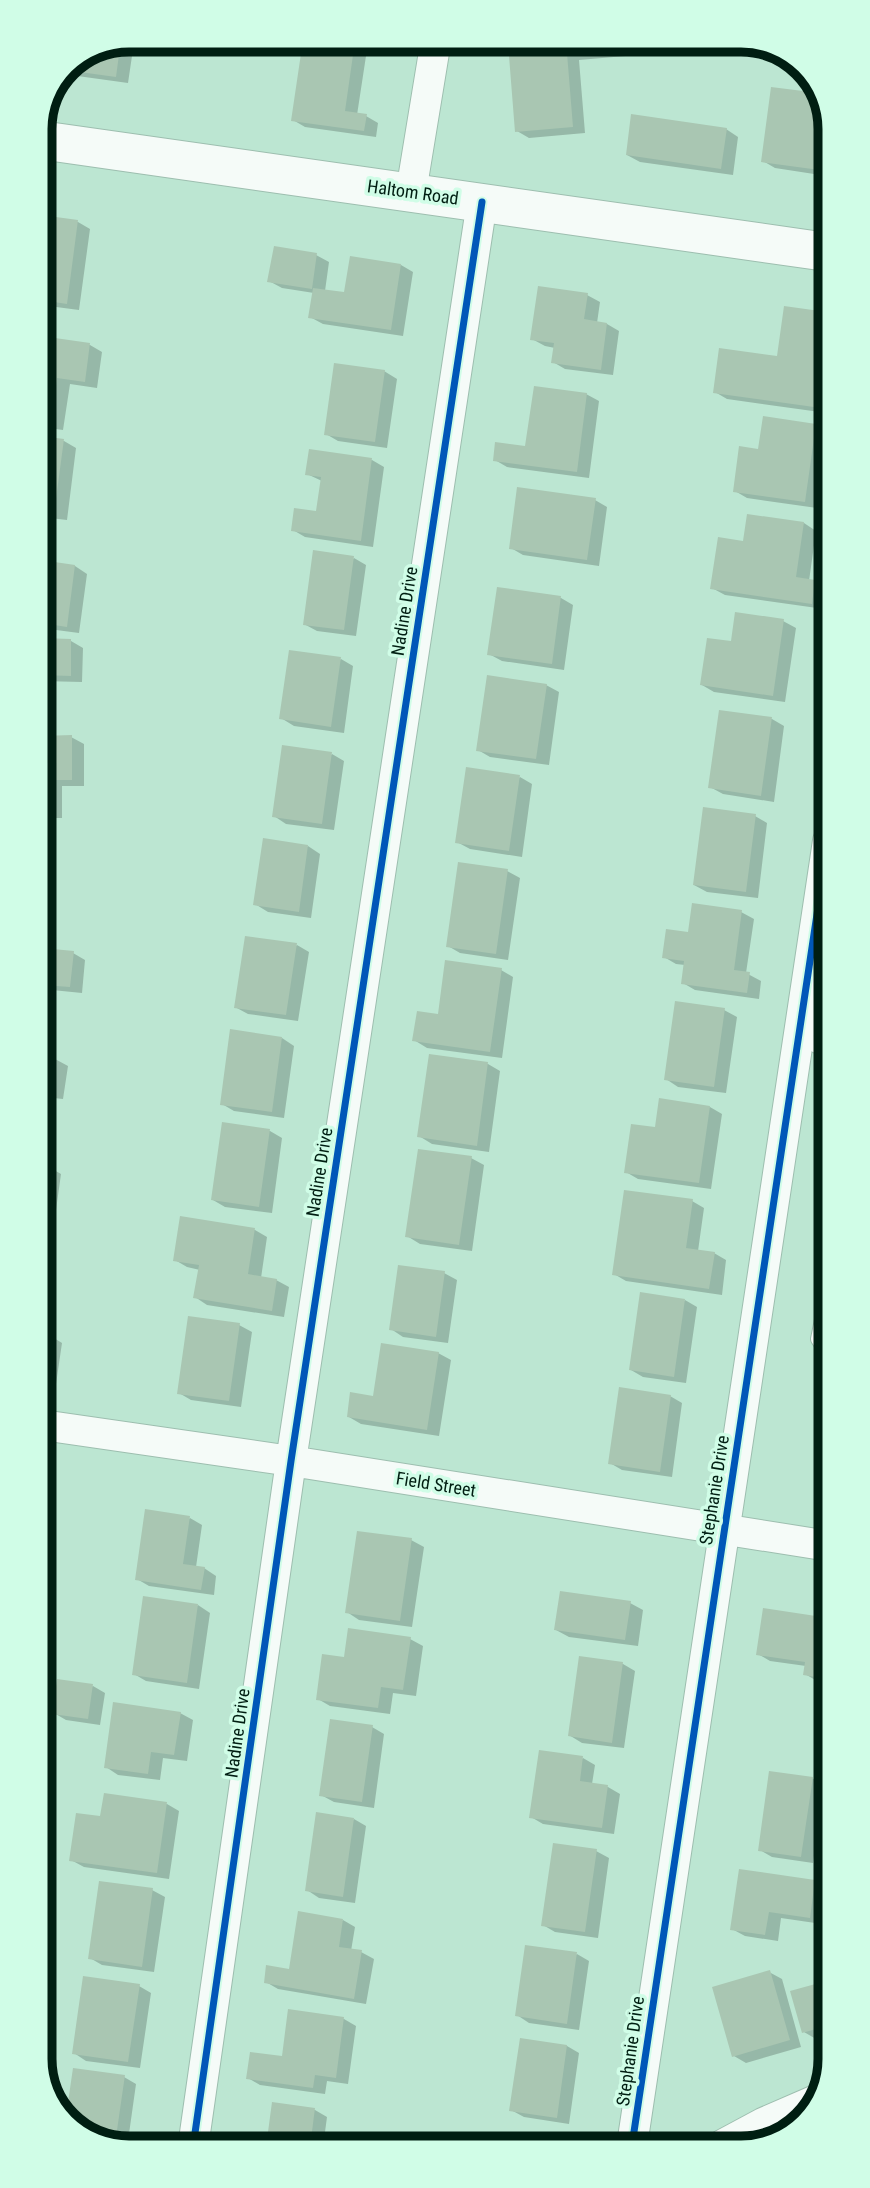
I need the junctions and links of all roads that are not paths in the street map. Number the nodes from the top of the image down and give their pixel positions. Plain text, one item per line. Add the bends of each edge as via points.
1 (434, 52) edge
2 (53, 142) edge
3 (411, 192) junction
4 (482, 202) junction
5 (818, 251) edge
6 (818, 906) edge
7 (798, 1036) junction
8 (818, 1047) edge
9 (52, 1426) edge
10 (291, 1461) junction
11 (723, 1530) junction
12 (818, 1544) edge
13 (801, 2107) edge
14 (195, 2135) edge
15 (633, 2136) edge
16 (739, 2136) edge

1 - 3 street
2 - 3 main road, Haltom Road
3 - 4 main road, Haltom Road
4 - 5 main road, Haltom Road
4 - 10 street, Nadine Drive
6 - 7 street, Stephanie Drive
7 - 8 lane
7 - 11 street, Stephanie Drive
9 - 10 street, Field Street
10 - 11 street, Field Street
10 - 14 street, Nadine Drive
11 - 12 street, Field Street
11 - 15 street, Stephanie Drive
13 - 16 street

